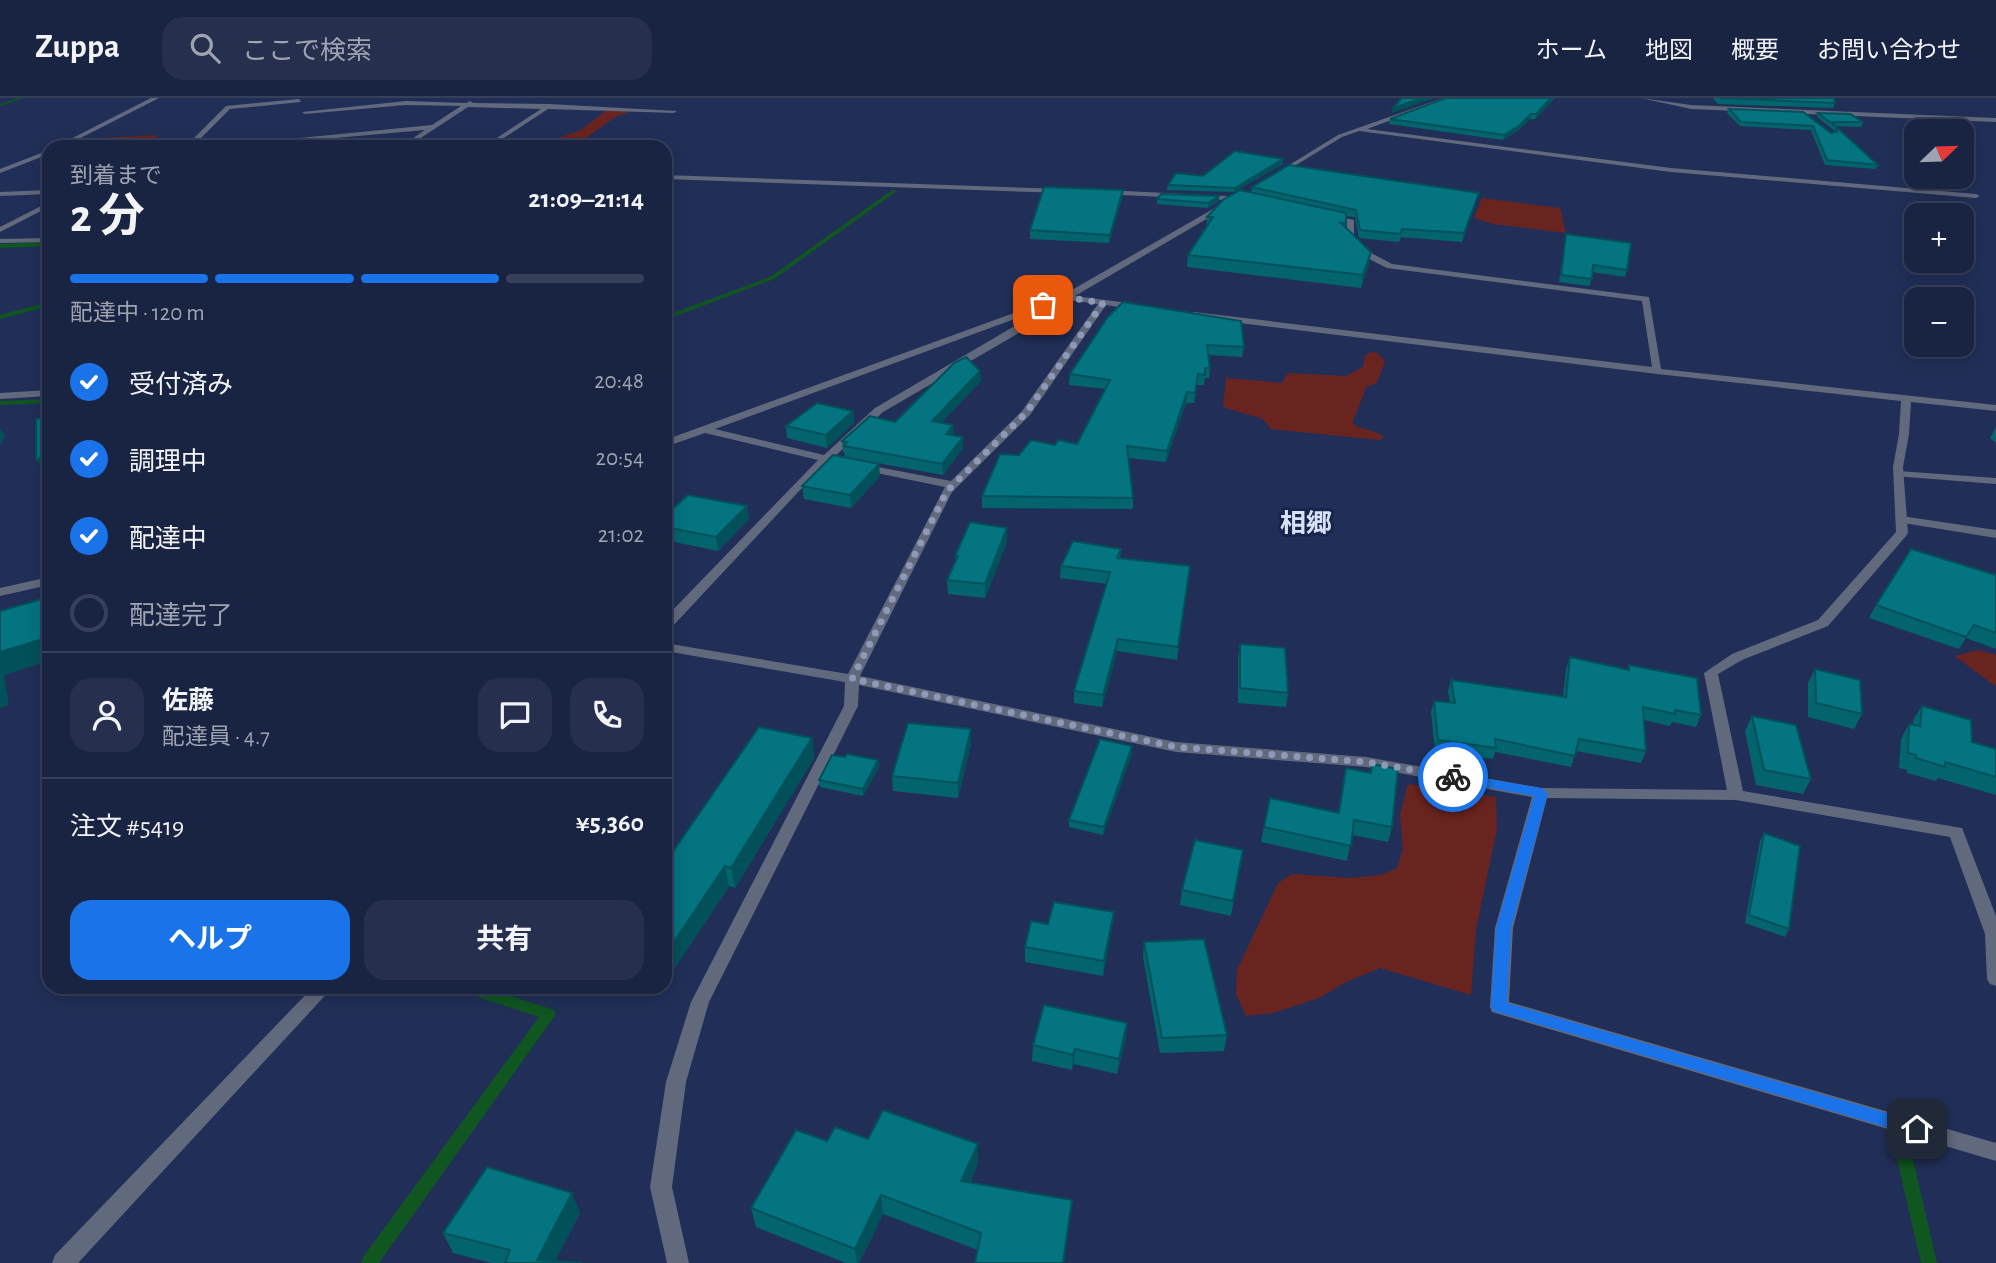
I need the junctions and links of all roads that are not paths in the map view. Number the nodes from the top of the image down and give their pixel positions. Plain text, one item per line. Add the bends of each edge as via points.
1 (156, 98) edge
2 (477, 98) edge
3 (566, 98) edge
4 (1449, 98) edge
5 (1644, 98) edge
6 (299, 99) edge
7 (406, 101) edge
8 (468, 104) junction
9 (548, 106) junction
10 (674, 111) dead end
11 (1802, 111) junction
12 (305, 112) junction
13 (1812, 119) edge
14 (1996, 120) edge
15 (433, 127) junction
16 (1358, 129) junction
17 (72, 140) edge
18 (195, 140) edge
19 (299, 140) edge
20 (323, 140) edge
21 (414, 140) edge
22 (497, 140) edge
23 (42, 155) edge
24 (42, 163) edge
25 (18, 165) junction
26 (0, 171) edge
27 (672, 177) edge
28 (1262, 183) edge
29 (1073, 191) edge
30 (42, 192) edge
31 (1101, 192) edge
32 (0, 194) edge
33 (1252, 195) edge
34 (1976, 196) dead end
35 (1240, 197) junction
36 (42, 208) edge
37 (1314, 214) edge
38 (0, 230) edge
39 (42, 240) edge
40 (0, 242) edge
41 (1066, 297) junction
42 (1103, 303) junction
43 (1144, 309) edge
44 (1186, 314) edge
45 (1657, 371) junction
46 (42, 393) edge
47 (0, 396) edge
48 (1906, 398) junction
49 (1996, 408) edge
50 (704, 430) junction
51 (672, 441) edge
52 (825, 459) junction
53 (838, 462) edge
54 (851, 464) edge
55 (1898, 474) junction
56 (1996, 481) edge
57 (953, 485) junction
58 (1901, 520) junction
59 (1996, 534) edge
60 (42, 582) edge
61 (0, 592) edge
62 (672, 619) edge
63 (672, 648) edge
64 (852, 679) junction
65 (1541, 793) junction
66 (1737, 795) junction
67 (1996, 979) edge
68 (317, 994) edge
69 (1996, 1152) edge
70 (63, 1263) edge
71 (678, 1263) edge

1 - 17 street
2 - 8 street
3 - 9 street
4 - 16 street
5 - 11 street via 1691,107
6 - 12 street
6 - 18 street via 228,107
7 - 8 street
7 - 12 street
8 - 9 street
8 - 15 street
9 - 10 street
9 - 22 street
11 - 13 street
11 - 14 street
12 - 19 street
15 - 20 street
15 - 21 street
16 - 28 street
16 - 34 street via 1671,170
23 - 25 street
24 - 25 street
25 - 26 street
27 - 29 street
30 - 32 street
31 - 35 street
33 - 35 street
35 - 41 street
36 - 38 street
37 - 45 street via 1350,222 1350,238 1390,266 1646,299
39 - 40 street
41 - 42 street
41 - 50 street
41 - 52 street via 879,410
42 - 43 street
42 - 57 street via 1026,413
44 - 45 street
45 - 48 street
46 - 47 street
48 - 49 street
48 - 55 street
50 - 51 street
50 - 52 street
52 - 53 street
52 - 62 street
54 - 57 street
55 - 56 street
55 - 58 street
57 - 64 street
58 - 59 street
58 - 66 street via 1902,533 1824,623 1727,660 1711,673
60 - 61 street
63 - 64 street
64 - 65 street via 1176,747 1366,762
64 - 71 street via 851,706 700,1002 676,1082 661,1187
65 - 66 street
65 - 69 street via 1504,928 1499,1007
66 - 67 street via 1956,832 1994,934
68 - 70 street

